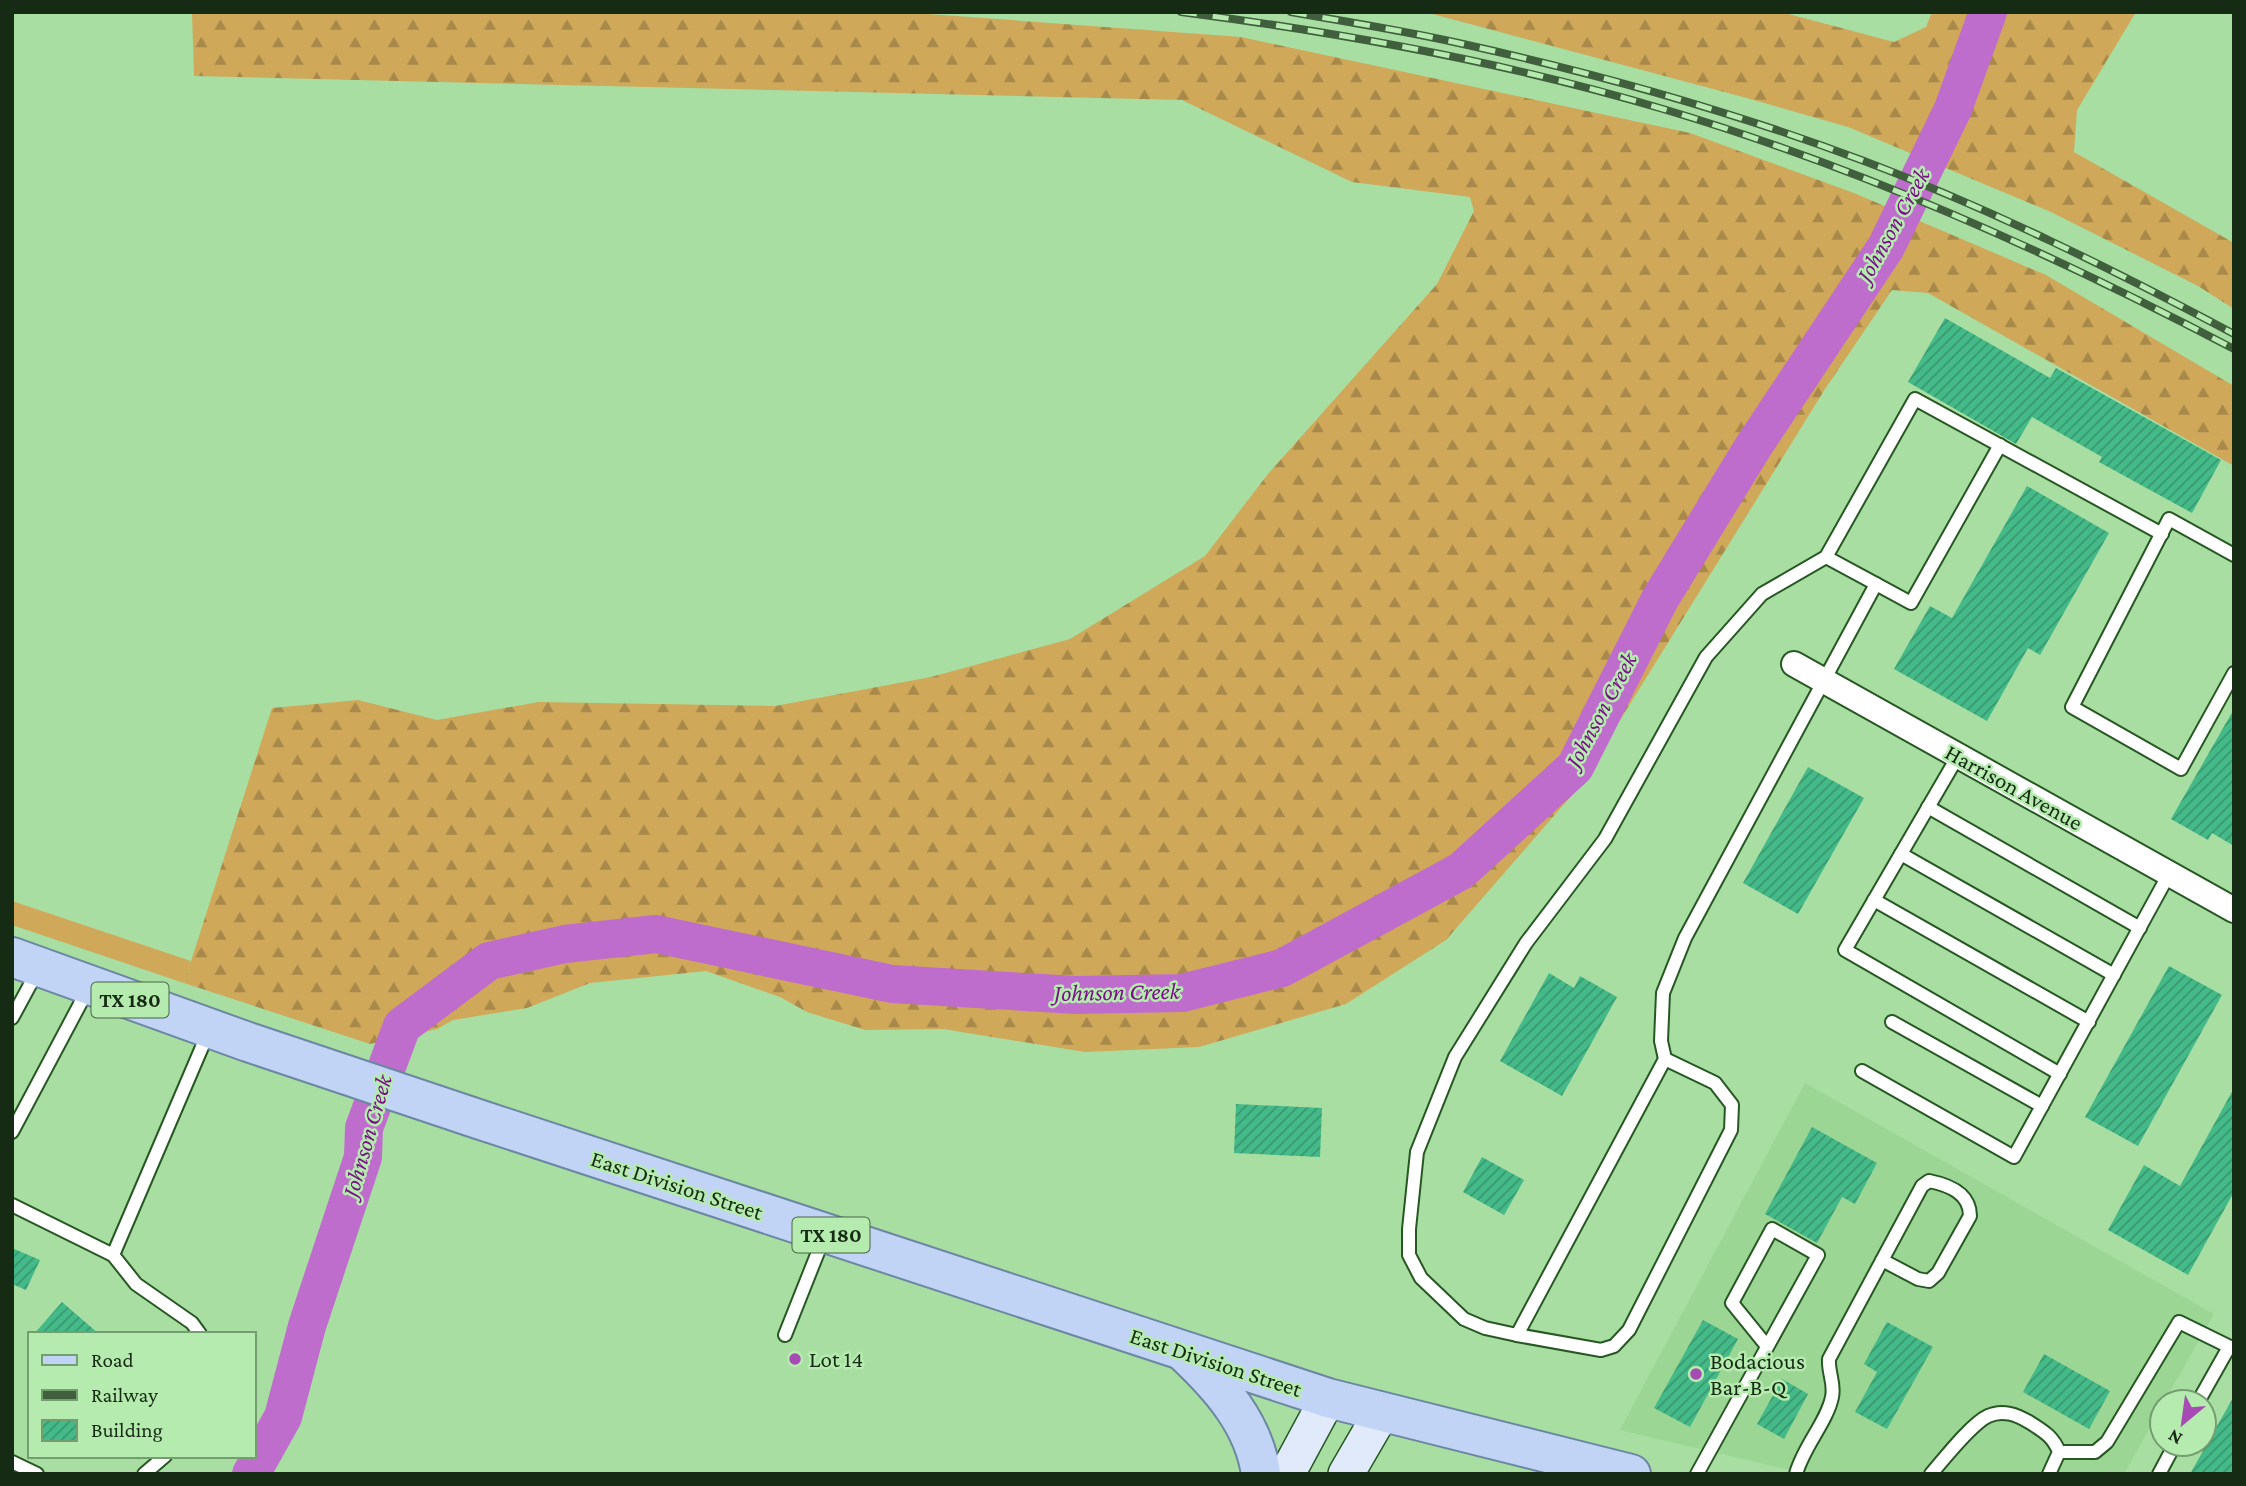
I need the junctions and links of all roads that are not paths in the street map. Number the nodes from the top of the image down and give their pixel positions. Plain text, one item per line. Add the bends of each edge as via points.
1 (2000, 445) junction
2 (2162, 534) junction
3 (2234, 555) edge
4 (1826, 557) junction
5 (1876, 584) junction
6 (1794, 664) dead end
7 (2234, 673) edge
8 (1823, 681) junction
9 (1958, 756) junction
10 (1928, 807) junction
11 (1901, 854) junction
12 (2169, 874) junction
13 (1874, 900) junction
14 (2234, 911) edge
15 (2140, 928) junction
16 (26, 962) edge
17 (2114, 975) junction
18 (90, 986) junction
19 (12, 1018) edge
20 (1892, 1022) dead end
21 (2088, 1022) junction
22 (210, 1028) junction
23 (1665, 1059) junction
24 (1862, 1071) dead end
25 (2060, 1074) junction
26 (2042, 1106) junction
27 (12, 1132) edge
28 (12, 1205) edge
29 (825, 1233) junction
30 (113, 1255) junction
31 (1882, 1260) junction
32 (199, 1332) edge
33 (785, 1335) dead end
34 (1517, 1335) junction
35 (1766, 1345) junction
36 (2231, 1348) edge
37 (1184, 1351) junction
38 (2207, 1388) edge
39 (1328, 1398) junction
40 (1382, 1412) junction
41 (2059, 1452) junction
42 (163, 1458) edge
43 (2168, 1458) edge
44 (12, 1462) edge
45 (37, 1474) edge
46 (144, 1474) edge
47 (1261, 1474) edge
48 (1287, 1474) edge
49 (1346, 1474) edge
50 (1631, 1474) edge
51 (1697, 1474) edge
52 (1796, 1474) edge
53 (1931, 1474) edge
54 (2049, 1474) edge
55 (2159, 1474) edge

1 - 2 lane
1 - 4 lane via 1915,399
1 - 5 lane via 1911,603
2 - 3 lane via 2169,519
2 - 7 lane via 2072,707 2181,769
4 - 5 lane
4 - 34 lane via 1762,593 1706,657 1605,839 1526,943 1455,1057 1417,1152 1409,1255 1420,1278 1465,1319
5 - 8 lane
6 - 8 street, Harrison Avenue
8 - 9 street, Harrison Avenue
8 - 23 lane via 1685,938 1663,993
9 - 10 lane
9 - 12 street, Harrison Avenue
10 - 11 lane
10 - 15 lane
11 - 13 lane
11 - 17 lane
12 - 14 street, Harrison Avenue
12 - 15 lane
13 - 21 lane
13 - 25 lane via 1845,950
15 - 17 lane
16 - 18 main road, East Division Street / TX 180
16 - 19 lane
17 - 21 lane
18 - 22 main road, East Division Street / TX 180
18 - 27 lane
20 - 26 lane
21 - 25 lane
22 - 29 main road, East Division Street / TX 180
22 - 30 lane
23 - 34 lane
23 - 34 lane via 1715,1083 1732,1105 1731,1130 1629,1330 1614,1346 1601,1350
24 - 26 lane via 2014,1157
25 - 26 lane
28 - 30 lane
29 - 33 lane
29 - 37 main road, East Division Street / TX 180
30 - 32 lane via 136,1284
31 - 31 lane via 1922,1186 1929,1181 1941,1184 1966,1198 1970,1216 1929,1281
31 - 52 lane via 1829,1359 1832,1401
35 - 35 lane via 1818,1255 1772,1229 1732,1303
35 - 51 lane
36 - 38 lane
36 - 41 lane via 2179,1322 2107,1442 2095,1452
37 - 39 main road, East Division Street / TX 180
37 - 47 main road via 1236,1410 1250,1434
39 - 40 main road, East Division Street / TX 180
39 - 48 main road
40 - 49 main road
40 - 50 main road, East Division Street / TX 180
41 - 53 lane via 2048,1433 2017,1415 2001,1412 1987,1416
41 - 54 lane
42 - 46 lane
43 - 55 lane
44 - 45 lane

